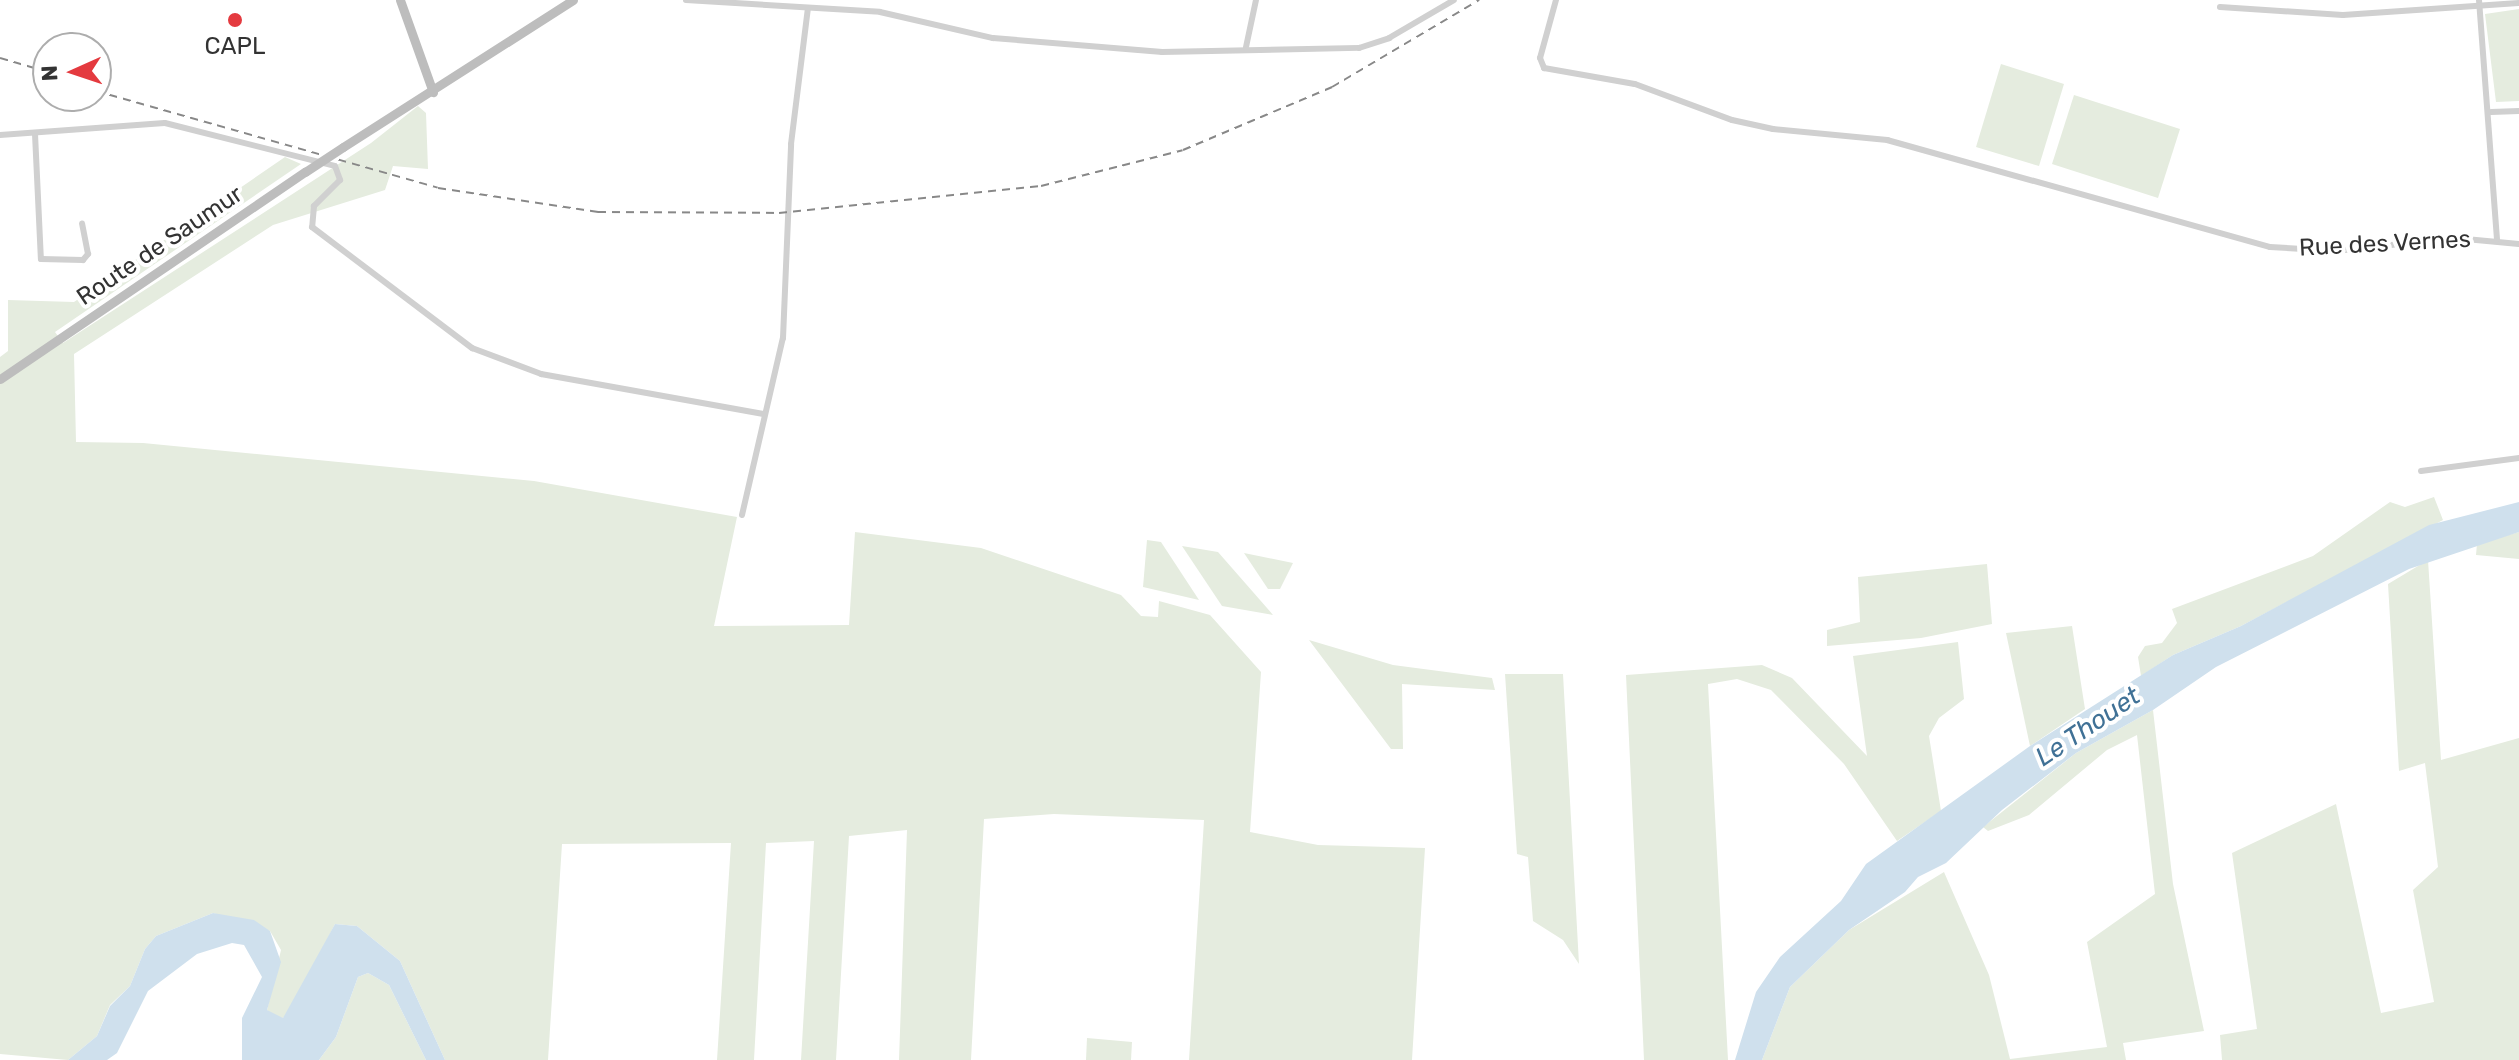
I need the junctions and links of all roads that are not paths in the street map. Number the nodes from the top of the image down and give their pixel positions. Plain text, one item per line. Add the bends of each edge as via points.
1 (400, 0) edge
2 (563, 0) edge
3 (573, 0) edge
4 (686, 0) edge
5 (881, 0) edge
6 (1256, 0) edge
7 (1454, 0) edge
8 (1556, 0) edge
9 (2519, 3) edge
10 (2479, 4) edge
11 (2220, 7) dead end
12 (808, 8) junction
13 (880, 12) junction
14 (1246, 47) junction
15 (432, 90) junction
16 (2519, 111) edge
17 (2491, 112) junction
18 (35, 134) junction
19 (0, 135) edge
20 (82, 224) dead end
21 (2497, 239) junction
22 (2519, 244) edge
23 (0, 379) edge
24 (763, 414) junction
25 (2519, 458) edge
26 (2421, 471) dead end
27 (742, 515) dead end

1 - 15 main road
2 - 15 main road, Route de Saumur
3 - 15 main road, Route de Saumur
4 - 12 street
5 - 13 street
6 - 14 street
7 - 14 street via 1372,45
8 - 21 street, Rue des Vernes via 1540,58 1544,68 1635,84 1761,127 1923,148 2203,233 2314,252 2382,243
9 - 10 street
10 - 11 street via 2343,15
10 - 17 street
12 - 13 street
12 - 24 street via 791,144 784,329
13 - 14 street via 955,32 1066,48
15 - 23 main road, Route de Saumur, bridge
16 - 17 street
17 - 21 street
18 - 19 street
18 - 20 street via 41,259 83,260 88,254
18 - 24 street via 165,123 335,166 340,180 314,206 312,227 472,348 561,378
21 - 22 street, Rue des Vernes
24 - 27 street
25 - 26 street

